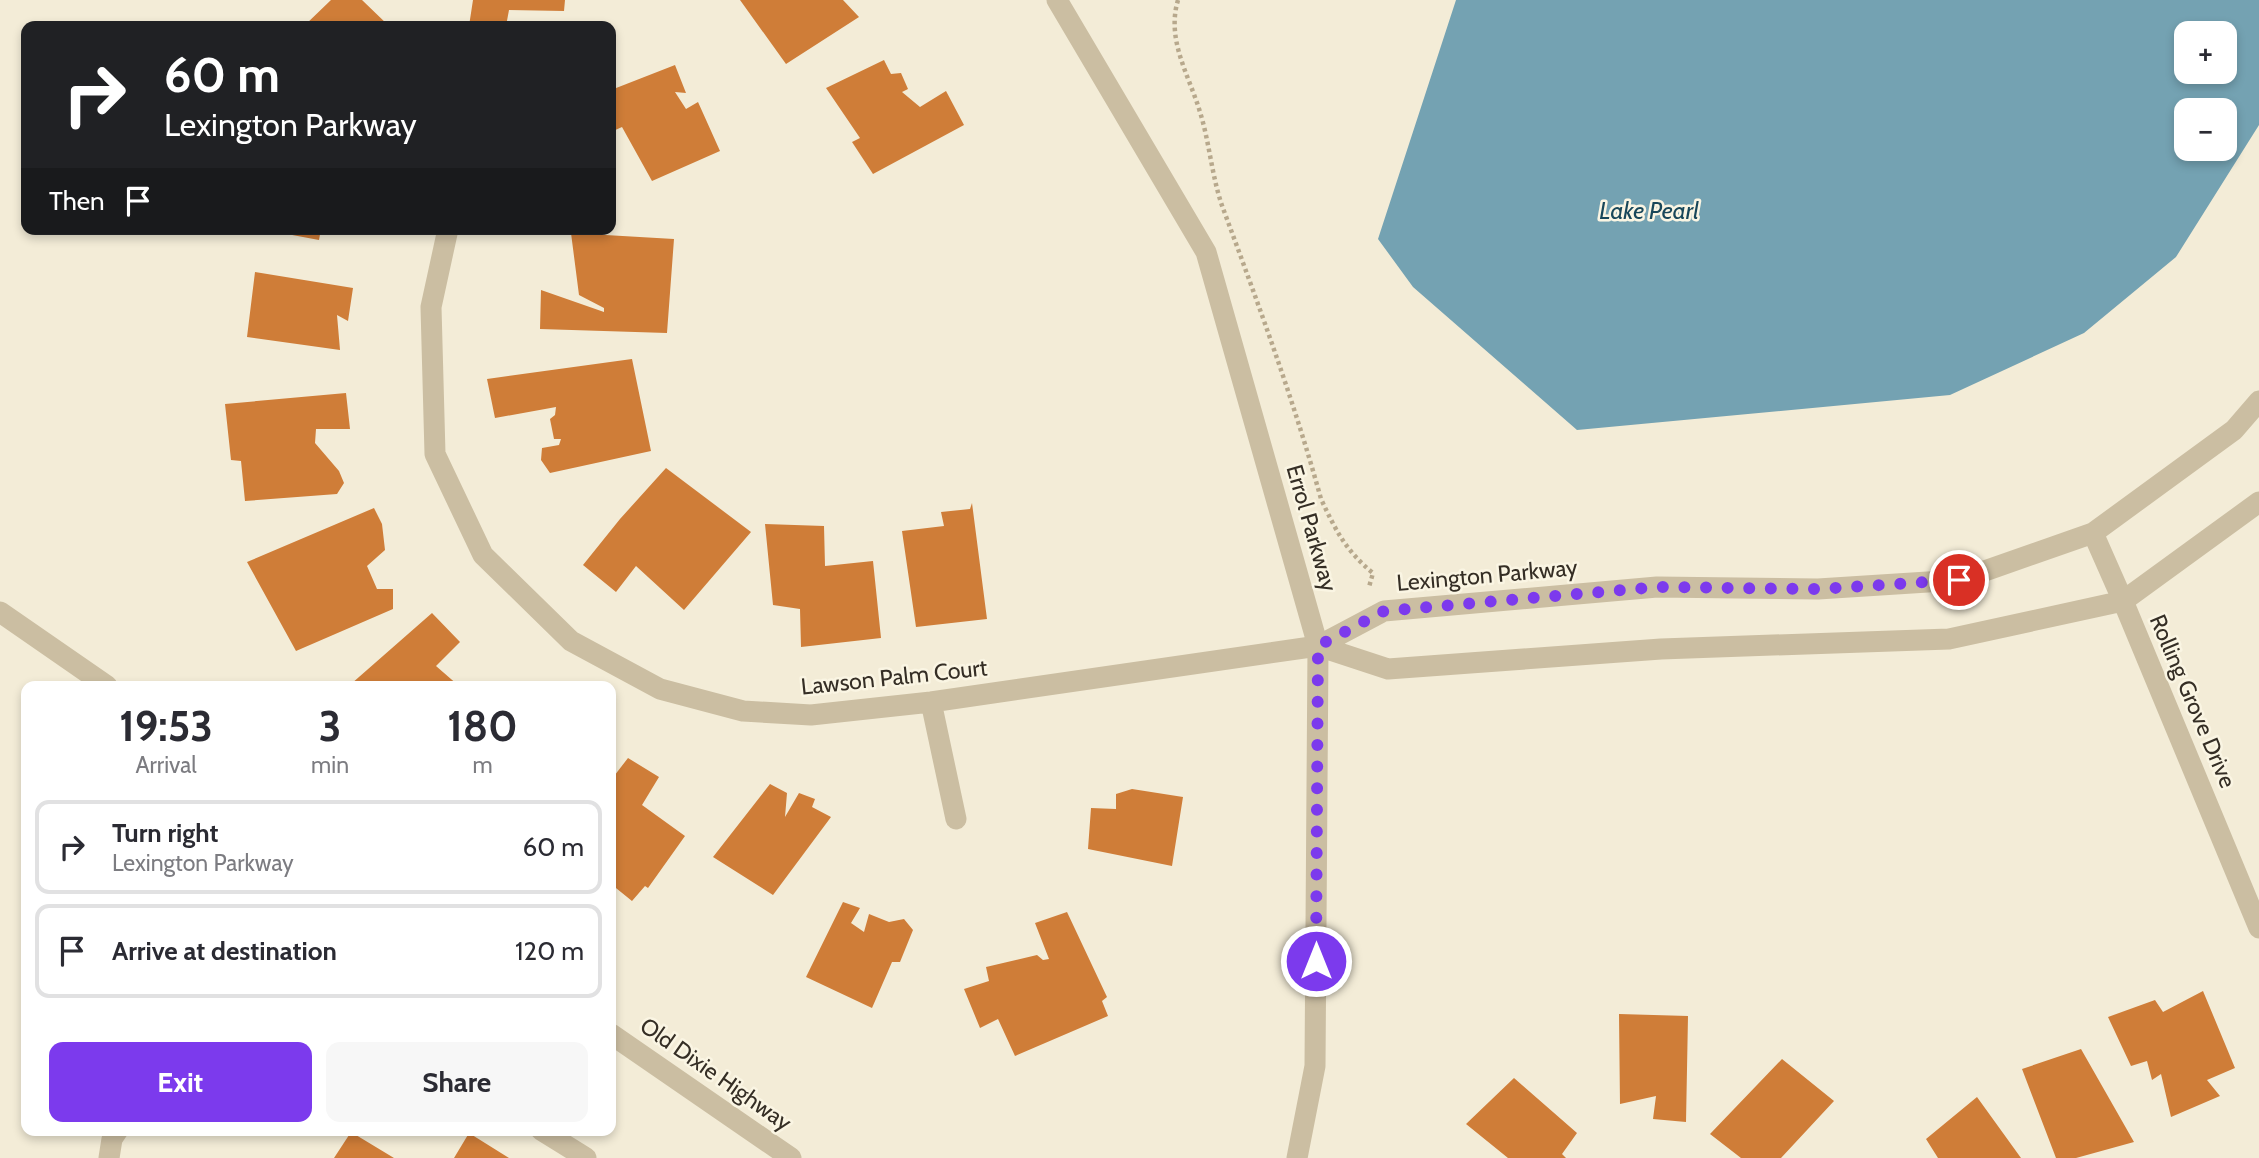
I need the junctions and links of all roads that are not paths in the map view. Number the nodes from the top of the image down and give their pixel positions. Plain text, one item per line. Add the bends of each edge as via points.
1 (1057, 0) edge
2 (448, 235) edge
3 (2259, 401) edge
4 (2259, 502) edge
5 (2093, 533) junction
6 (2123, 601) junction
7 (0, 612) edge
8 (1318, 646) junction
9 (100, 681) edge
10 (931, 702) junction
11 (956, 819) dead end
12 (2259, 928) edge
13 (616, 1037) edge
14 (114, 1136) edge
15 (551, 1136) edge
16 (108, 1158) edge
17 (586, 1158) edge
18 (791, 1158) edge
19 (1297, 1158) edge

1 - 8 street, Errol Parkway via 1206,251
2 - 10 street, Lawson Palm Court via 431,307 435,453 492,565 571,641 660,689 743,712 810,715
3 - 5 street, Lexington Parkway via 2234,430
4 - 6 street
5 - 6 street, Rolling Grove Drive
5 - 8 street, Lexington Parkway via 1959,580 1818,589 1657,587 1384,611
6 - 8 street via 1949,639 1661,649 1388,669
6 - 12 street, Rolling Grove Drive
7 - 9 street
8 - 10 street, Lawson Palm Court
8 - 19 street, Errol Parkway via 1315,1066
10 - 11 street
13 - 18 street, Old Dixie Highway
14 - 16 street
15 - 17 street

